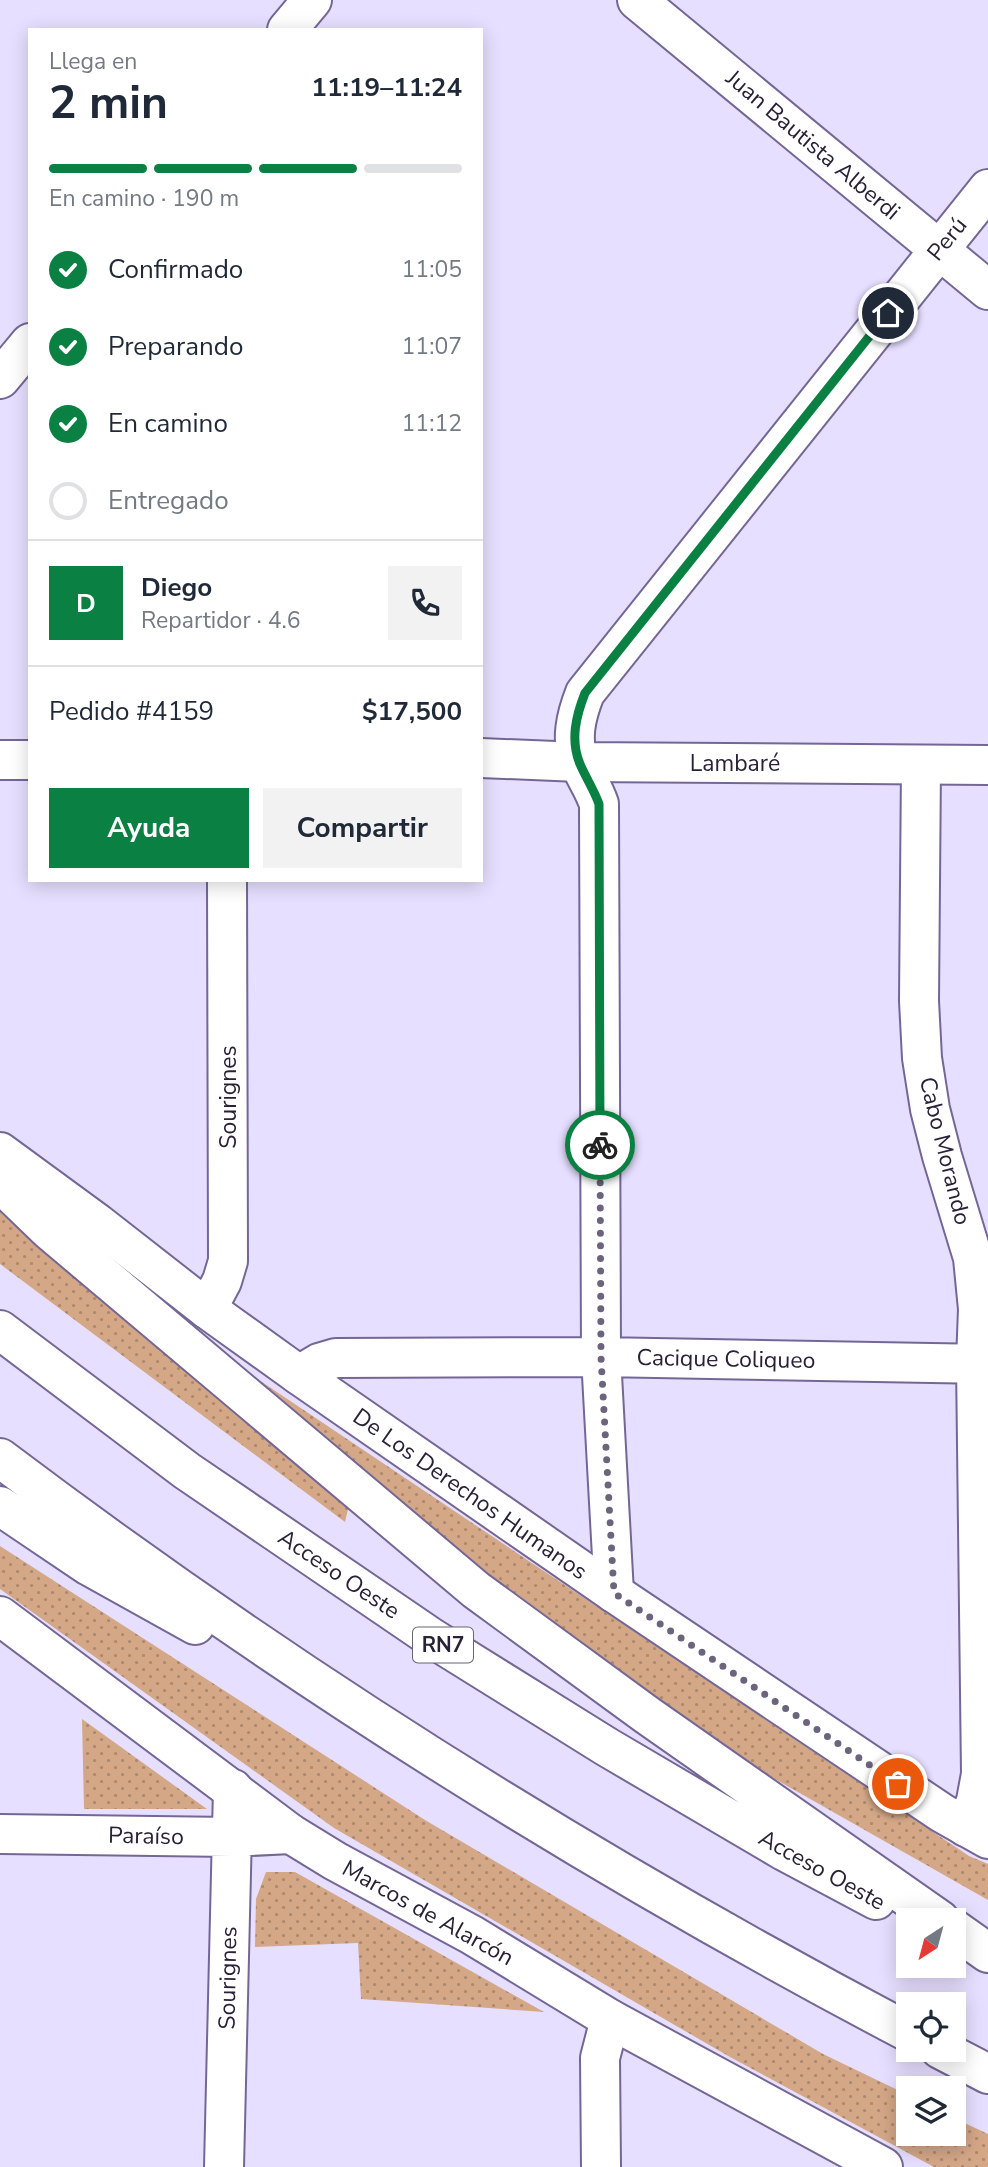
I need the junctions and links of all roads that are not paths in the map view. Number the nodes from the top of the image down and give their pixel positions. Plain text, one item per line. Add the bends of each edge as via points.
1 (312, 0) edge
2 (638, 0) edge
3 (290, 28) edge
4 (988, 189) edge
5 (938, 249) junction
6 (988, 290) edge
7 (485, 754) edge
8 (0, 760) edge
9 (28, 760) edge
10 (579, 762) junction
11 (921, 765) junction
12 (988, 765) edge
13 (227, 882) edge
14 (0, 1152) edge
15 (0, 1183) edge
16 (207, 1309) junction
17 (0, 1330) edge
18 (601, 1357) junction
19 (982, 1363) edge
20 (299, 1375) junction
21 (0, 1458) edge
22 (0, 1506) edge
23 (614, 1593) junction
24 (0, 1616) edge
25 (397, 1736) junction
26 (233, 1789) junction
27 (977, 1833) edge
28 (0, 1834) edge
29 (291, 1834) junction
30 (231, 1837) junction
31 (923, 1908) edge
32 (896, 1911) edge
33 (966, 1937) edge
34 (966, 1949) edge
35 (988, 1953) edge
36 (988, 1961) edge
37 (610, 2019) junction
38 (896, 2026) edge
39 (965, 2062) edge
40 (988, 2074) edge
41 (224, 2167) edge
42 (601, 2167) edge
43 (884, 2167) edge

1 - 3 main road
2 - 5 main road, Juan Bautista Alberdi
4 - 5 main road, Perú
5 - 6 main road, Juan Bautista Alberdi
5 - 10 main road, Perú via 585,693 575,721
7 - 10 main road, Lambaré
8 - 9 main road
10 - 11 main road, Lambaré
10 - 18 main road via 599,804
11 - 12 main road, Lambaré
11 - 19 main road, Cabo Morando via 922,1058 930,1109 973,1258
13 - 16 main road, Sourignes via 228,1261
14 - 16 main road, De Los Derechos Humanos
15 - 31 main road via 50,1231 476,1590
16 - 20 main road, De Los Derechos Humanos
17 - 32 main road, Acceso Oeste / RN7 via 187,1471 432,1638 607,1747
18 - 19 main road, Cacique Coliqueo
18 - 20 main road, Cacique Coliqueo via 336,1358
18 - 23 main road
19 - 27 main road, Cabo Morando
20 - 23 main road, De Los Derechos Humanos
21 - 25 main road via 100,1534
22 - 25 main road via 89,1566
23 - 27 main road, De Los Derechos Humanos
24 - 26 main road, Marcos de Alarcón
25 - 38 main road via 660,1895
26 - 29 main road, Marcos de Alarcón
26 - 30 main road, Sourignes
28 - 30 main road, Paraíso
29 - 30 main road, Paraíso
29 - 37 main road, Marcos de Alarcón via 472,1934
30 - 41 main road, Sourignes
33 - 35 main road
34 - 36 main road
37 - 42 main road via 600,2058
37 - 43 main road, Marcos de Alarcón
39 - 40 main road

